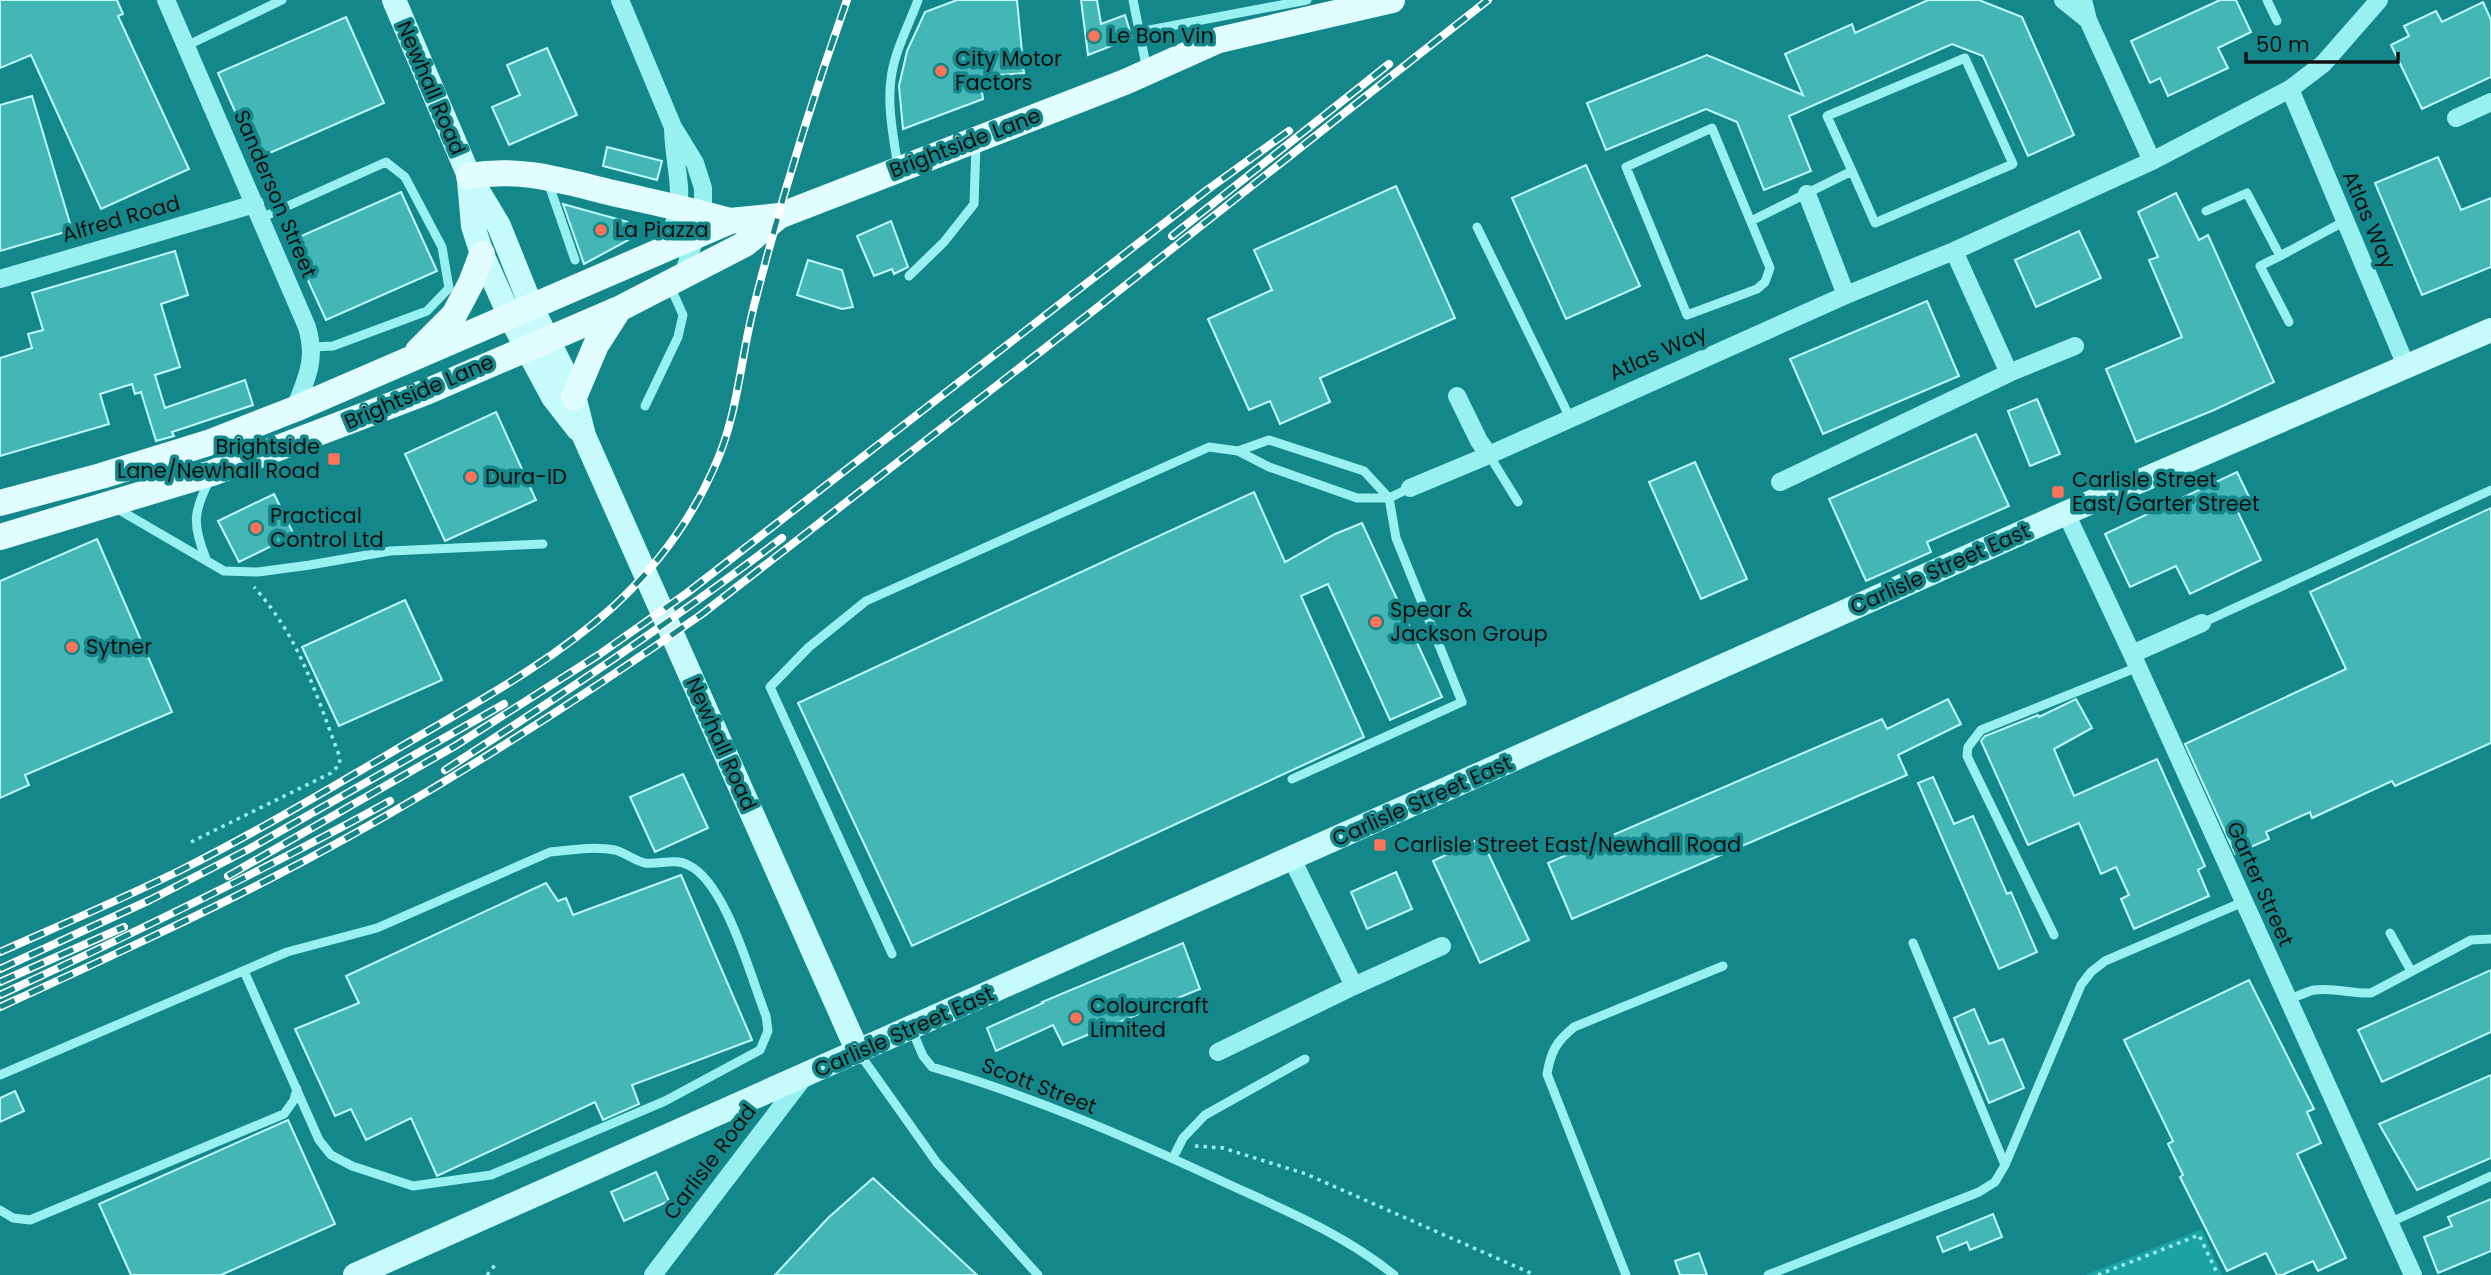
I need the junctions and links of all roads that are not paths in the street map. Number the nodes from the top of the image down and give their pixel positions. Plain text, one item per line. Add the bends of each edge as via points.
1 (166, 0) edge
2 (282, 0) edge
3 (394, 0) edge
4 (620, 0) edge
5 (918, 0) edge
6 (1133, 0) edge
7 (1307, 0) edge
8 (1392, 0) edge
9 (2063, 0) edge
10 (2083, 0) edge
11 (2267, 0) edge
12 (2378, 0) edge
13 (2088, 20) junction
14 (2277, 21) dead end
15 (1139, 32) junction
16 (186, 46) junction
17 (1148, 72) junction
18 (2290, 89) junction
19 (2491, 102) edge
20 (2456, 118) dead end
21 (976, 139) junction
22 (2152, 161) junction
23 (898, 169) junction
24 (1852, 171) junction
25 (468, 176) junction
26 (546, 177) junction
27 (1807, 194) junction
28 (258, 211) junction
29 (2206, 211) dead end
30 (779, 216) junction
31 (693, 218) junction
32 (1751, 221) junction
33 (2345, 221) junction
34 (1477, 227) dead end
35 (1954, 251) junction
36 (482, 254) junction
37 (2280, 256) junction
38 (575, 260) dead end
39 (909, 276) dead end
40 (0, 279) edge
41 (676, 279) junction
42 (1846, 295) junction
43 (619, 309) junction
44 (521, 312) junction
45 (2289, 322) dead end
46 (2491, 330) edge
47 (538, 343) junction
48 (2075, 346) dead end
49 (313, 347) junction
50 (410, 360) junction
51 (2407, 368) junction
52 (2009, 373) junction
53 (1457, 396) dead end
54 (574, 397) junction
55 (645, 406) dead end
56 (295, 410) junction
57 (1570, 418) junction
58 (584, 436) junction
59 (1238, 451) junction
60 (1489, 455) junction
61 (212, 474) junction
62 (1780, 482) dead end
63 (1410, 488) joint
64 (2491, 490) edge
65 (1389, 498) junction
66 (1518, 502) dead end
67 (0, 503) edge
68 (108, 505) junction
69 (2066, 513) junction
70 (0, 537) edge
71 (543, 544) dead end
72 (206, 559) junction
73 (2202, 624) joint
74 (2135, 661) junction
75 (1292, 779) dead end
76 (1292, 859) junction
77 (2243, 902) junction
78 (2390, 933) dead end
79 (2054, 935) dead end
80 (2491, 939) edge
81 (1913, 943) dead end
82 (1442, 946) dead end
83 (892, 954) dead end
84 (1723, 966) dead end
85 (244, 971) junction
86 (2411, 971) junction
87 (1354, 986) junction
88 (2287, 1000) junction
89 (911, 1028) junction
90 (858, 1052) junction
91 (1218, 1052) dead end
92 (1305, 1059) dead end
93 (0, 1075) edge
94 (804, 1076) junction
95 (296, 1088) junction
96 (1173, 1158) junction
97 (2005, 1165) junction
98 (2491, 1176) edge
99 (0, 1210) edge
100 (2389, 1223) junction
101 (355, 1275) edge
102 (653, 1275) edge
103 (1038, 1275) edge
104 (1394, 1275) edge
105 (1626, 1275) edge
106 (1768, 1275) edge
107 (2413, 1275) edge

1 - 16 street, Sanderson Street
2 - 16 lane
3 - 25 main road, Newhall Road
4 - 31 street via 673,127
5 - 23 lane via 891,78
6 - 15 lane
7 - 15 lane
8 - 17 main road, Brightside Lane via 1219,40
9 - 13 street
10 - 13 street
11 - 14 lane
12 - 18 street, Atlas Way via 2323,64
13 - 22 street
15 - 17 lane
16 - 28 street, Sanderson Street
17 - 21 main road, Brightside Lane
18 - 22 street, Atlas Way
18 - 33 street, Atlas Way
19 - 20 street
21 - 23 main road, Brightside Lane
21 - 39 lane via 974,204
22 - 35 street, Atlas Way
23 - 30 main road, Brightside Lane
24 - 24 lane via 1827,116 1965,58 2013,164 1875,223
24 - 27 lane
25 - 26 main road via 510,172
25 - 36 main road, Newhall Road via 473,226
25 - 44 main road, Newhall Road via 499,226
26 - 31 main road
26 - 38 lane
27 - 32 lane
27 - 42 street
28 - 40 street, Alfred Road
28 - 49 street, Sanderson Street
28 - 49 lane via 386,162 405,177 442,247 449,288 427,311 333,346
29 - 37 lane via 2247,193
30 - 31 main road, Brightside Lane via 730,221
30 - 41 main road, Brightside Lane via 746,244
31 - 41 street
31 - 44 main road, Brightside Lane via 660,250
32 - 32 lane via 1770,268 1765,282 1687,316 1626,167 1713,128
33 - 37 lane
33 - 51 street, Atlas Way
34 - 57 lane
35 - 42 street, Atlas Way
35 - 52 street
36 - 44 main road, Newhall Road
36 - 50 main road via 454,315
37 - 45 lane via 2260,266
41 - 43 main road, Brightside Lane
41 - 55 lane via 683,315 678,337
42 - 57 street, Atlas Way
43 - 47 main road, Brightside Lane
43 - 54 main road via 596,345
44 - 47 main road, Newhall Road
44 - 50 main road, Brightside Lane
46 - 51 main road, Carlisle Street East
47 - 54 main road, Newhall Road
47 - 58 main road, Newhall Road via 553,397
47 - 61 main road, Brightside Lane via 426,392
48 - 52 street
49 - 56 street, Sanderson Street
50 - 56 main road, Brightside Lane
51 - 69 main road, Carlisle Street East
52 - 62 street
53 - 60 street
54 - 58 main road, Newhall Road
56 - 67 main road, Brightside Lane via 168,456
57 - 60 street, Atlas Way
58 - 90 main road, Newhall Road
59 - 65 lane via 1357,498
59 - 65 lane via 1269,440 1364,471
59 - 83 lane via 1209,447 866,601 809,647 770,687
60 - 63 street, Atlas Way
60 - 66 lane
61 - 68 main road, Brightside Lane
61 - 72 lane via 194,518
63 - 65 lane
64 - 73 lane
65 - 75 lane via 1396,538 1462,702
68 - 70 main road, Brightside Lane
68 - 72 lane
69 - 74 street, Garter Street
69 - 76 main road, Carlisle Street East
71 - 72 lane via 390,551 258,572 224,571
73 - 74 street
74 - 77 street, Garter Street
74 - 79 lane via 1981,730 1968,747 1967,756
76 - 87 street
76 - 89 main road, Carlisle Street East
77 - 88 street, Garter Street
77 - 97 lane via 2105,961 2091,972 2081,985
78 - 86 lane
80 - 86 lane via 2471,940
81 - 97 lane
82 - 87 street
84 - 105 lane via 1574,1027 1559,1040 1550,1058 1547,1074
85 - 93 lane
85 - 95 lane
85 - 95 lane via 287,952 377,928 550,852 615,850 646,863 688,864 710,881 723,903 766,1016 768,1031 760,1050 665,1101 491,1175 413,1186 352,1166 331,1155 320,1140
86 - 88 lane via 2371,992 2311,990
87 - 91 street
88 - 100 street, Garter Street
89 - 90 main road, Carlisle Street East
89 - 96 lane, Scott Street via 932,1067 1024,1097
90 - 94 main road, Carlisle Street East
90 - 103 lane via 937,1163
92 - 96 lane via 1205,1115 1183,1138
94 - 101 main road, Carlisle Street East
94 - 102 street, Carlisle Road
95 - 99 lane via 284,1114 171,1162 30,1220
96 - 104 lane, Scott Street via 1308,1221 1366,1252
97 - 106 lane via 1996,1182 1979,1192
98 - 100 lane
100 - 107 street, Garter Street

